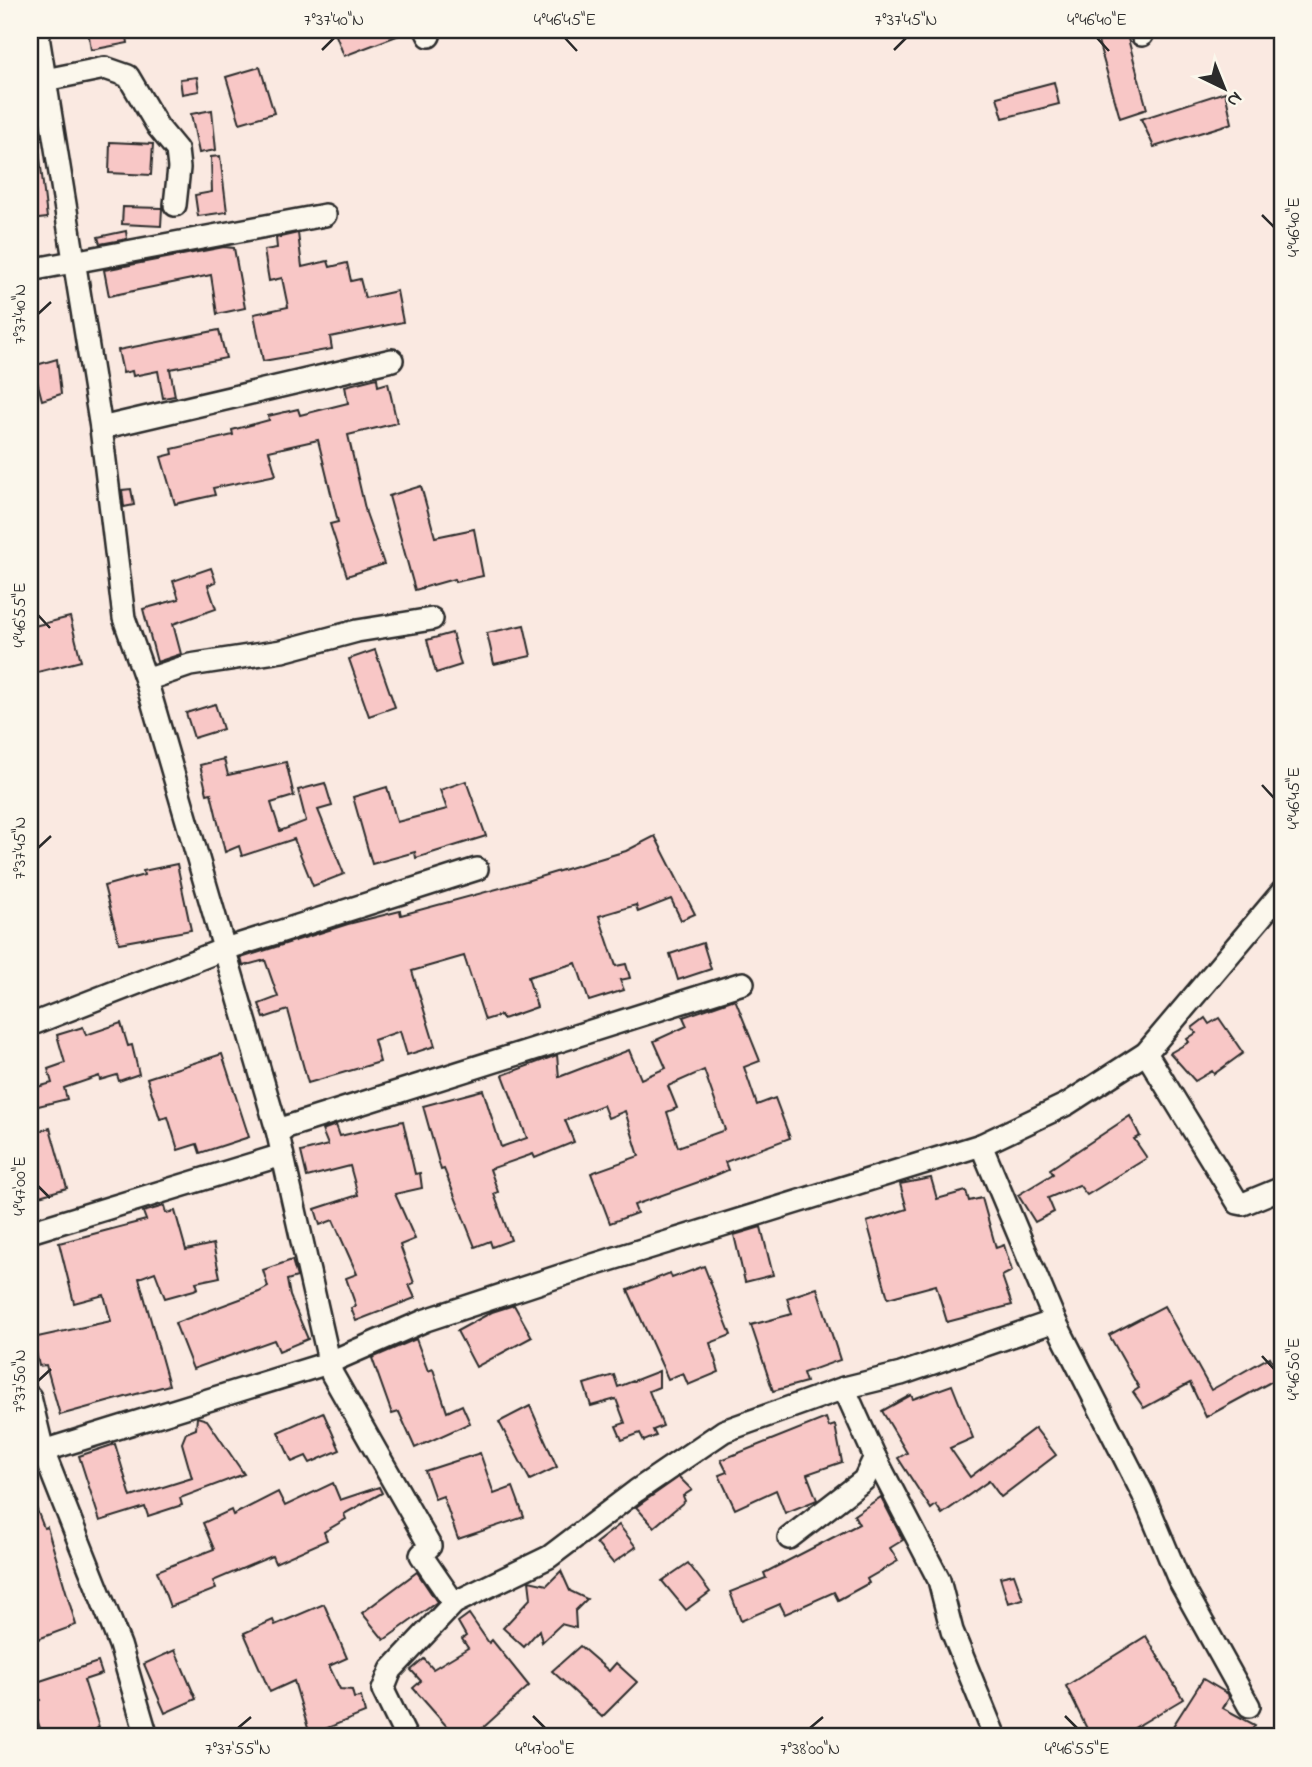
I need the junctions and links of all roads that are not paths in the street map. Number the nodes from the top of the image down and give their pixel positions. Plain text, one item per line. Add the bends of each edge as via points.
1 (37, 30) edge
2 (37, 82) edge
3 (175, 205) dead end
4 (325, 215) dead end
5 (73, 264) junction
6 (30, 270) edge
7 (392, 360) dead end
8 (101, 428) junction
9 (429, 620) dead end
10 (146, 680) junction
11 (477, 869) dead end
12 (1281, 898) edge
13 (222, 950) junction
14 (743, 983) dead end
15 (30, 1025) edge
16 (1146, 1053) junction
17 (277, 1129) junction
18 (981, 1145) junction
19 (282, 1155) junction
20 (1282, 1188) edge
21 (30, 1232) edge
22 (1055, 1321) junction
23 (328, 1363) junction
24 (844, 1388) junction
25 (30, 1397) edge
26 (43, 1451) junction
27 (875, 1457) junction
28 (789, 1538) dead end
29 (454, 1603) junction
30 (1249, 1706) dead end
31 (147, 1737) edge
32 (406, 1737) edge
33 (995, 1737) edge

1 - 2 street
2 - 3 street via 105,68 128,76 177,150
2 - 5 street
4 - 5 street
5 - 6 street
5 - 8 street
7 - 8 street
8 - 10 street via 124,618
9 - 10 street
10 - 13 street
11 - 13 street
12 - 16 street
13 - 15 street
13 - 17 street
14 - 17 street
16 - 18 street via 1067,1104
16 - 20 street via 1238,1203
17 - 19 street
18 - 22 street
18 - 23 street via 439,1316
19 - 21 street
19 - 23 street
22 - 24 street via 901,1374
22 - 30 street via 1143,1494 1180,1580
23 - 26 street
23 - 29 street via 430,1546 421,1555
24 - 27 street
24 - 29 street via 724,1430 550,1557
25 - 26 street
26 - 31 street via 120,1645
27 - 28 street via 864,1480
27 - 33 street via 939,1580 952,1631
29 - 32 street via 391,1670 383,1690

